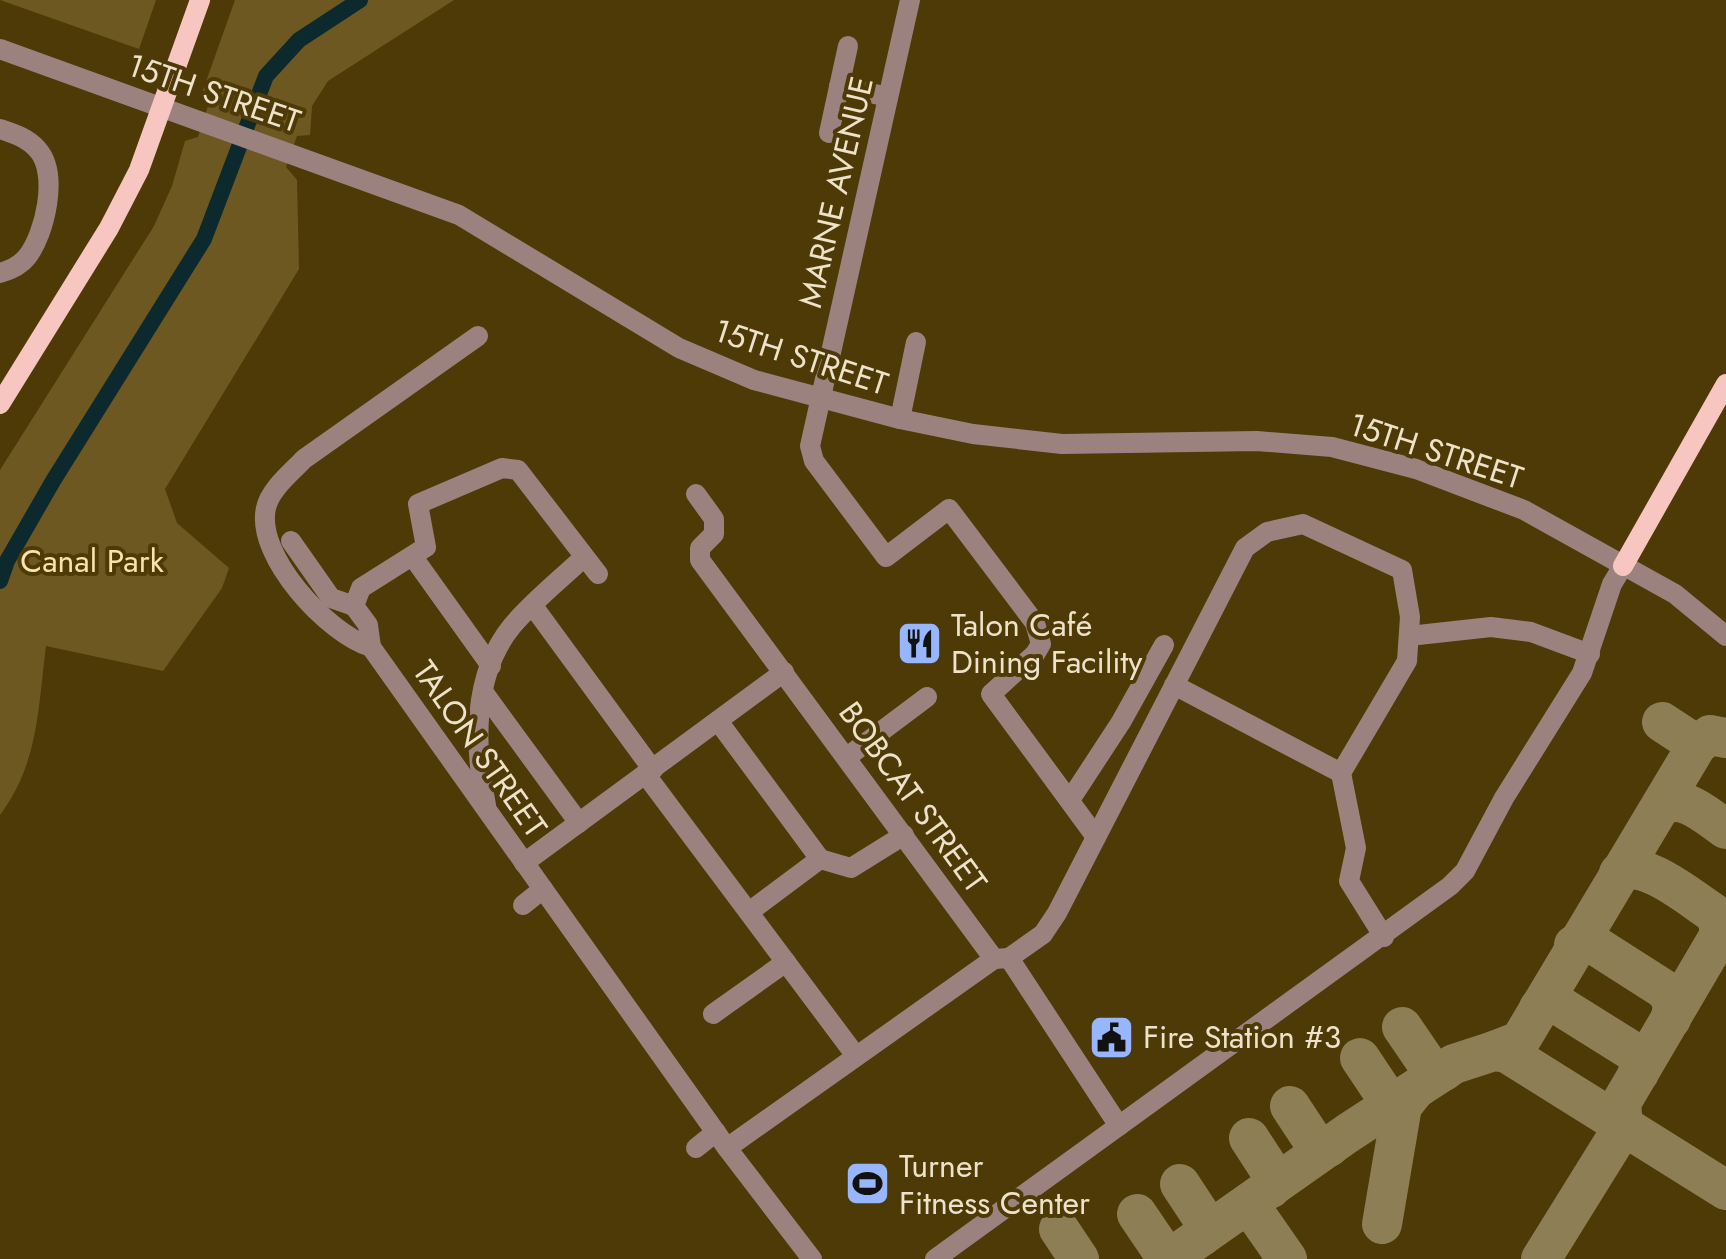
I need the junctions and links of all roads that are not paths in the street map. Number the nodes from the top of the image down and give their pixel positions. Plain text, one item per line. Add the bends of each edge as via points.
1 (200, 0) edge
2 (910, 0) edge
3 (848, 46) dead end
4 (0, 49) edge
5 (839, 86) junction
6 (888, 97) junction
7 (162, 107) junction
8 (0, 129) edge
9 (829, 133) dead end
10 (0, 273) edge
11 (478, 336) dead end
12 (916, 342) dead end
13 (1726, 384) edge
14 (821, 398) junction
15 (0, 404) edge
16 (900, 419) junction
17 (696, 494) dead end
18 (291, 541) dead end
19 (413, 557) junction
20 (584, 557) junction
21 (1623, 566) junction
22 (598, 574) dead end
23 (354, 606) junction
24 (533, 606) junction
25 (1409, 636) junction
26 (1726, 636) edge
27 (1164, 645) dead end
28 (371, 647) junction
29 (1590, 654) junction
30 (491, 666) junction
31 (784, 672) junction
32 (1174, 685) junction
33 (484, 693) junction
34 (927, 697) dead end
35 (718, 721) junction
36 (847, 757) junction
37 (650, 772) junction
38 (1341, 773) junction
39 (1070, 800) junction
40 (488, 813) junction
41 (579, 823) junction
42 (904, 835) junction
43 (1096, 837) junction
44 (820, 859) junction
45 (524, 863) junction
46 (543, 889) junction
47 (523, 905) dead end
48 (749, 912) junction
49 (1384, 937) junction
50 (1002, 959) junction
51 (786, 962) junction
52 (713, 1014) dead end
53 (856, 1056) junction
54 (1119, 1126) junction
55 (721, 1140) junction
56 (696, 1148) dead end
57 (812, 1259) edge
58 (935, 1259) edge

1 - 7 main road
2 - 6 street, MARNE AVENUE
3 - 5 street
4 - 7 street, 15TH STREET
5 - 6 street
5 - 9 street
6 - 14 street, MARNE AVENUE
7 - 14 street, 15TH STREET via 459,215 679,348 754,380
7 - 15 main road via 139,170 109,228
8 - 10 street via 25,138 38,150 51,183 27,257
11 - 28 street, TALON STREET via 330,438 281,484 266,508 270,548 320,617 351,641
12 - 16 street
13 - 21 main road
14 - 16 street, 15TH STREET
14 - 39 street, MARNE AVENUE via 810,446 814,461 886,557 949,509 1039,629 1041,644 1035,654 991,694
16 - 21 street, 15TH STREET via 1062,444 1257,441 1332,447 1528,503
17 - 31 street, BOBCAT STREET via 714,519 714,534 700,548 700,560
18 - 23 street via 331,598
19 - 20 street via 426,547 418,504 502,468 518,470
19 - 23 street via 361,588
19 - 30 street
20 - 22 street
20 - 24 street
21 - 26 street, 15TH STREET via 1677,585
21 - 29 street
23 - 28 street via 368,625
24 - 30 street via 512,626
24 - 37 street
25 - 29 street via 1491,627 1531,632
25 - 32 street via 1402,570 1325,532 1289,525 1245,548
25 - 38 street via 1407,661
27 - 39 street
28 - 40 street, TALON STREET
29 - 49 street via 1465,871
30 - 33 street
31 - 35 street
31 - 36 street, BOBCAT STREET
32 - 38 street
32 - 43 street
33 - 40 street via 477,762
33 - 41 street
34 - 36 street
35 - 37 street
35 - 44 street
36 - 42 street, BOBCAT STREET
37 - 41 street
37 - 48 street
38 - 49 street via 1356,848 1342,885
39 - 43 street
40 - 45 street, TALON STREET
41 - 45 street
42 - 44 street via 851,868
42 - 50 street, BOBCAT STREET
43 - 50 street via 1043,934
44 - 48 street
45 - 46 street, TALON STREET
46 - 47 street
46 - 55 street, TALON STREET
48 - 51 street
49 - 54 street
50 - 53 street
50 - 54 street, BOBCAT STREET
51 - 52 street
51 - 53 street
53 - 55 street
54 - 58 street
55 - 56 street
55 - 57 street, TALON STREET

